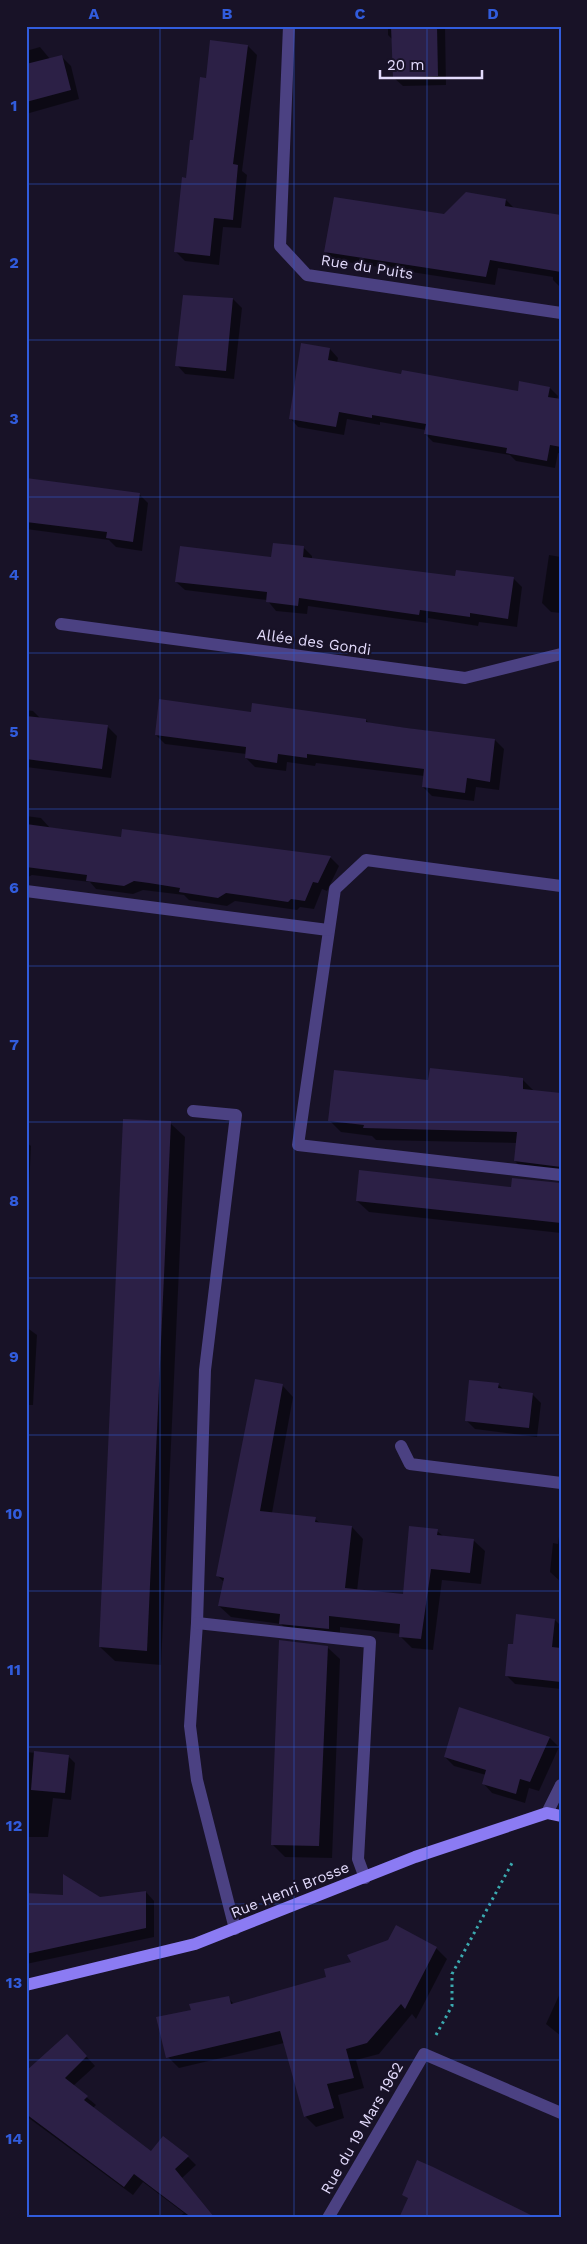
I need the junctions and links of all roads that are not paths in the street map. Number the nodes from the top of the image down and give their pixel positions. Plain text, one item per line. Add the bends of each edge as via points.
1 (289, 26) edge
2 (561, 313) edge
3 (60, 624) dead end
4 (561, 654) edge
5 (561, 886) edge
6 (26, 891) edge
7 (328, 930) junction
8 (193, 1110) dead end
9 (561, 1175) edge
10 (401, 1446) dead end
11 (561, 1483) edge
12 (197, 1622) junction
13 (561, 1785) edge
14 (547, 1813) junction
15 (561, 1816) edge
16 (365, 1878) junction
17 (235, 1929) junction
18 (26, 1985) edge
19 (561, 2113) edge
20 (328, 2218) edge

1 - 2 street, Rue du Puits via 280,246 307,274
3 - 4 street, Allée des Gondi via 465,678
5 - 7 street via 366,860 336,889
6 - 7 street
7 - 9 street via 298,1145
8 - 12 street via 236,1116 205,1370
10 - 11 street via 410,1464
12 - 16 street via 370,1642 358,1859
12 - 17 street via 190,1726 196,1770
13 - 14 street
14 - 15 street
14 - 16 street, Rue Henri Brosse via 416,1857
16 - 17 street, Rue Henri Brosse
17 - 18 street, Rue Henri Brosse via 195,1944
19 - 20 street, Rue du 19 Mars 1962 via 424,2054

